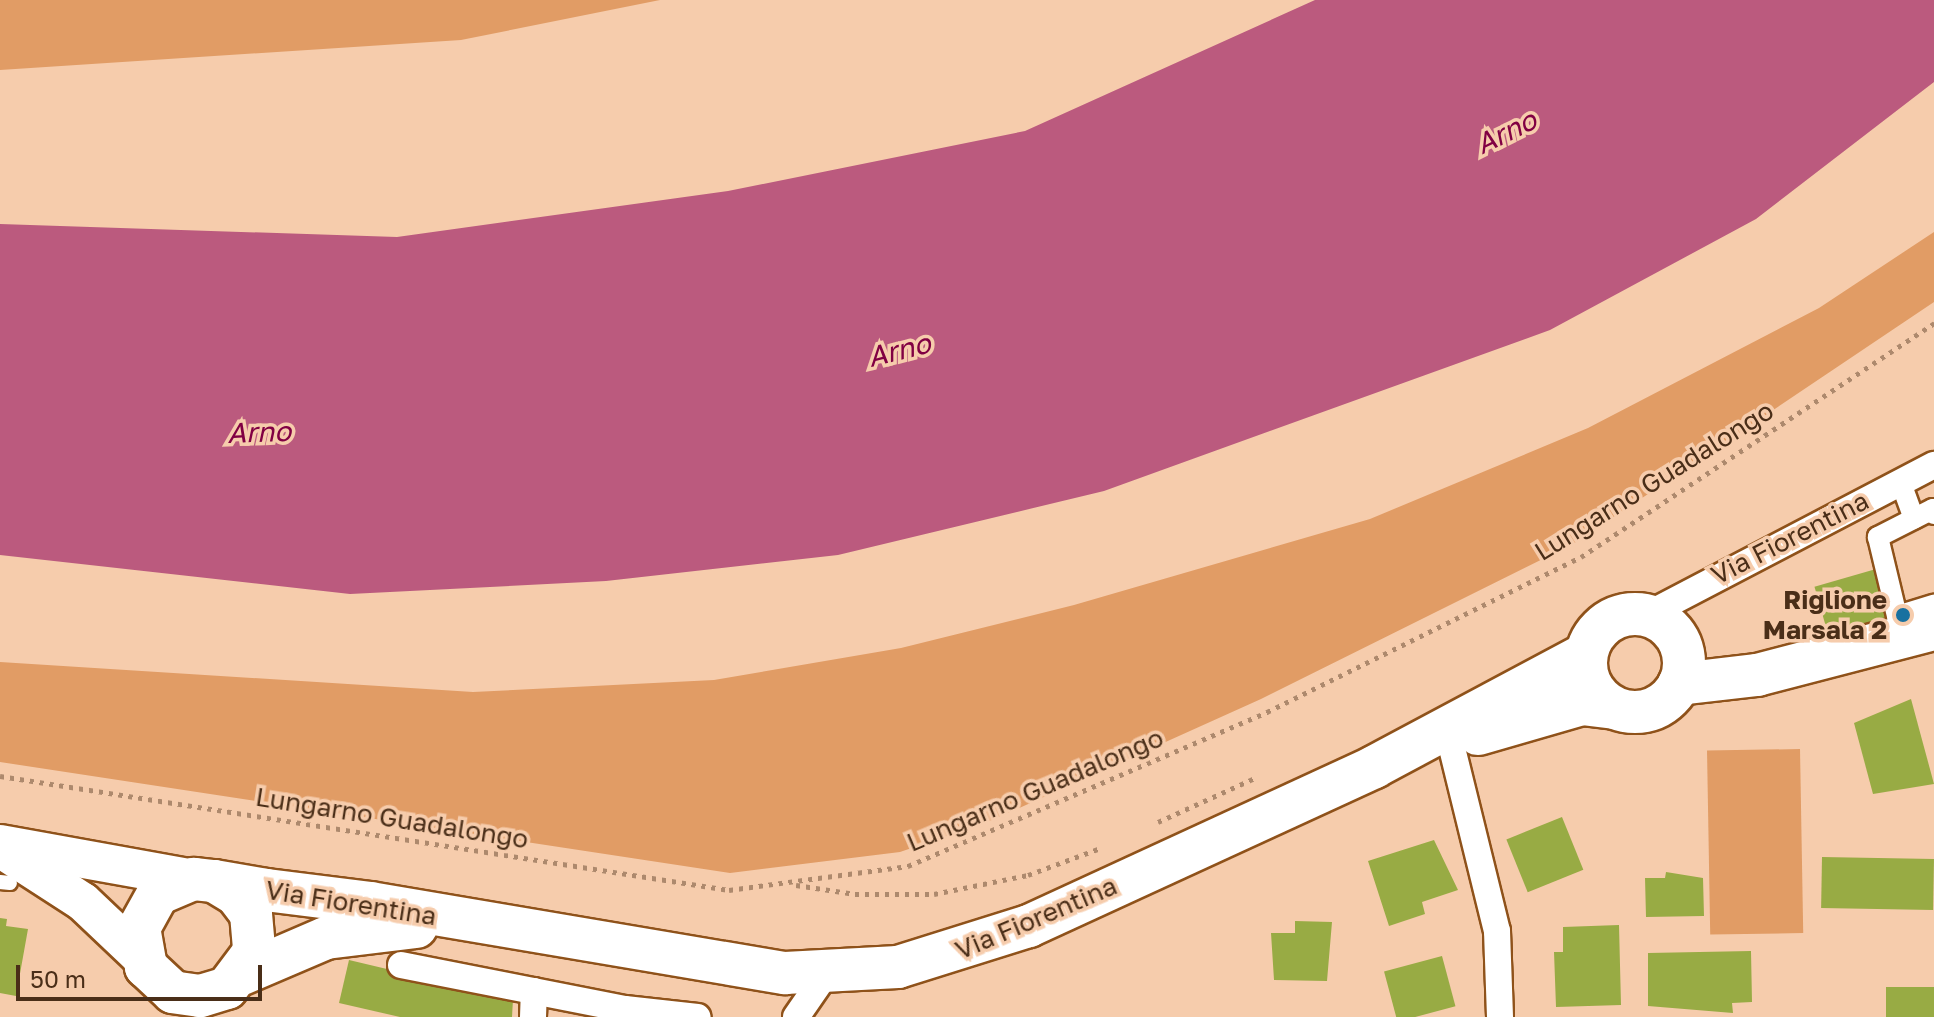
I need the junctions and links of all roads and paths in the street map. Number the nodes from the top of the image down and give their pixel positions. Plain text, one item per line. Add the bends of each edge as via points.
1 (1934, 323) edge
2 (1934, 465) edge
3 (1901, 483) junction
4 (1924, 516) edge
5 (1934, 612) edge
6 (1647, 615) junction
7 (1586, 654) junction
8 (1679, 684) junction
9 (1613, 708) junction
10 (1451, 744) junction
11 (1374, 767) junction
12 (0, 776) edge
13 (1315, 792) junction
14 (1151, 826) dead end
15 (1113, 844) dead end
16 (2, 864) edge
17 (204, 880) junction
18 (790, 884) junction
19 (487, 928) junction
20 (143, 962) junction
21 (401, 965) dead end
22 (825, 975) junction
23 (534, 991) junction
24 (230, 993) edge
25 (150, 1017) edge
26 (533, 1017) edge
27 (698, 1017) edge
28 (796, 1017) edge
29 (1500, 1017) edge

1 - 18 path, Lungarno Guadalongo via 1581,557 1281,705 993,835 908,866
2 - 3 street, Via Fiorentina
3 - 4 street
3 - 6 street, Via Fiorentina
4 - 5 street via 1878,537 1897,616
5 - 8 main road via 1757,675
6 - 7 main road via 1612,619
6 - 8 main road via 1678,639 1684,654
7 - 9 main road via 1591,686
7 - 11 main road, Via Fiorentina
8 - 9 main road via 1670,697 1644,712
9 - 10 main road, Via Fiorentina via 1582,704 1541,713
10 - 11 main road, Via Fiorentina
10 - 29 street via 1497,931
11 - 13 main road, Via Fiorentina
12 - 18 path, Lungarno Guadalongo via 729,890
13 - 14 path via 1261,776
13 - 22 main road, Via Fiorentina via 981,946 898,967
15 - 18 path via 1028,875 949,892 888,896
16 - 17 main road, Via Fiorentina
16 - 20 main road, Via Fiorentina via 74,895
17 - 19 main road, Via Fiorentina via 423,912
17 - 20 main road via 165,887 145,909 137,938
17 - 24 main road, Via Fiorentina via 236,894 251,914 255,940
19 - 22 main road, Via Fiorentina
19 - 24 main road, Via Fiorentina via 348,934 271,957
20 - 24 main road, Via Fiorentina via 182,995
20 - 25 main road
21 - 23 street
22 - 28 street
23 - 26 street
23 - 27 street

